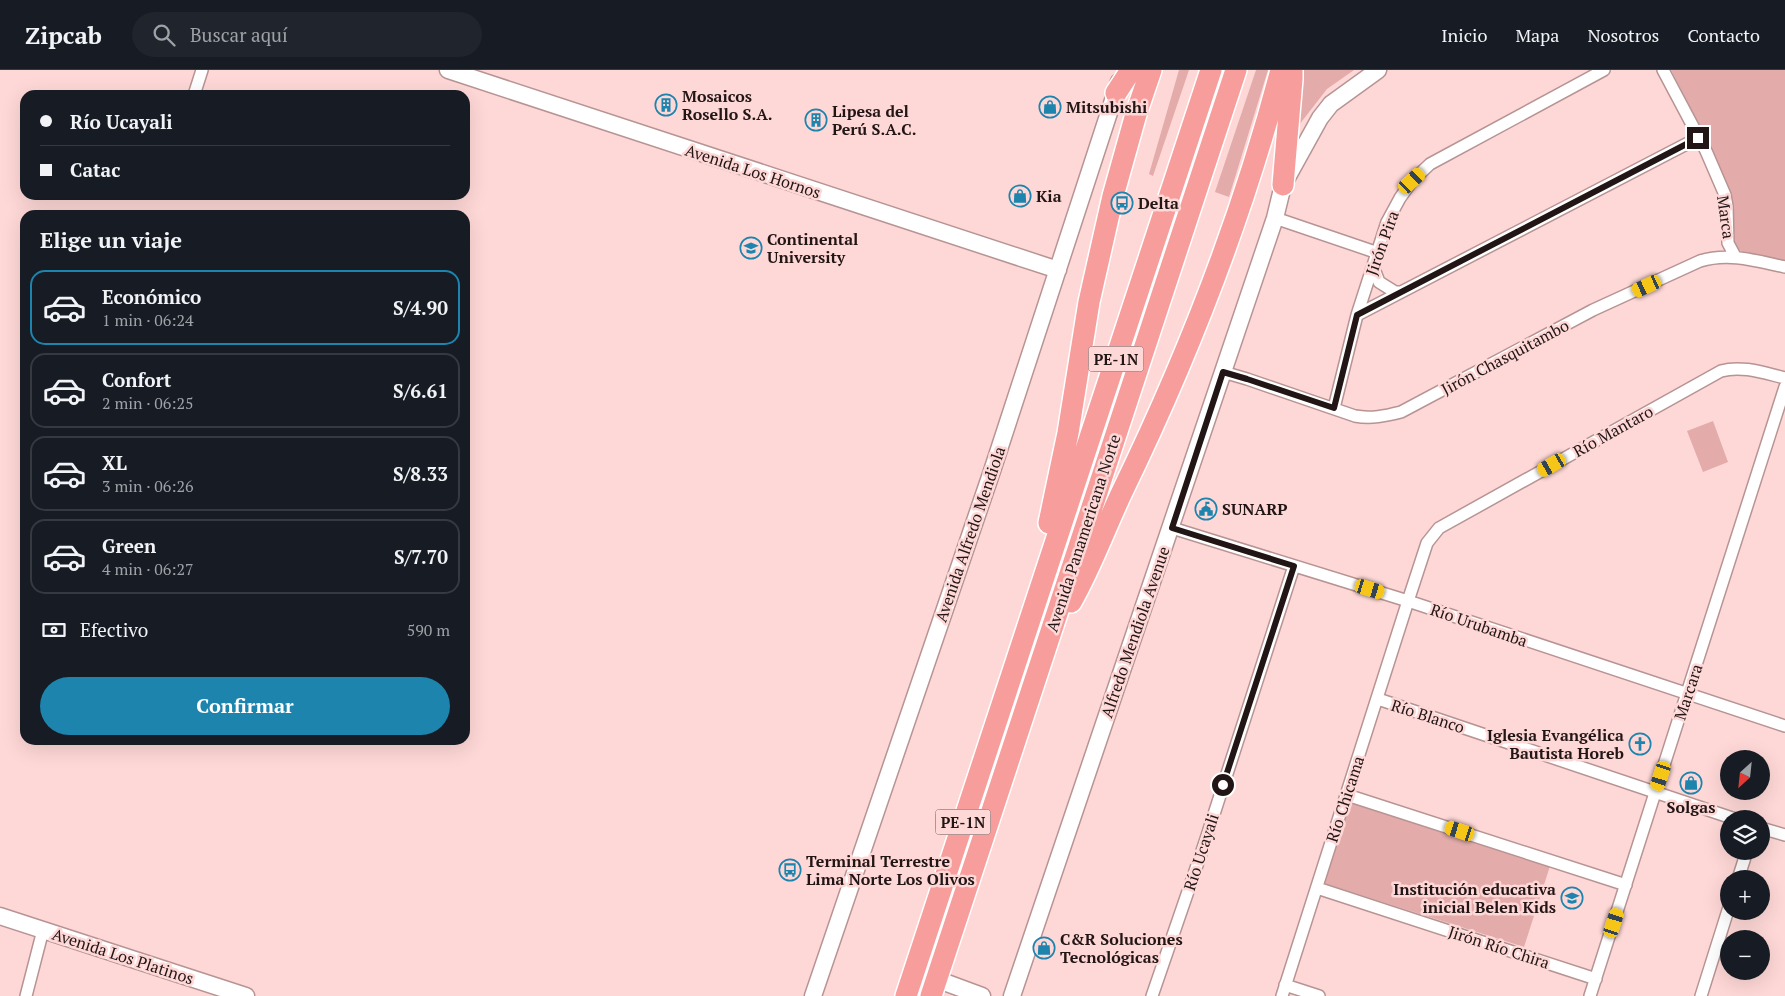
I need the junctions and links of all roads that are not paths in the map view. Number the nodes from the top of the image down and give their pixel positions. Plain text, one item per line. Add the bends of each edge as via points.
1 (202, 70) edge
2 (448, 70) edge
3 (1122, 70) edge
4 (1131, 70) edge
5 (1151, 70) edge
6 (1211, 70) edge
7 (1236, 70) edge
8 (1281, 70) edge
9 (1292, 70) edge
10 (1378, 70) edge
11 (1604, 70) edge
12 (1663, 70) edge
13 (476, 74) edge
14 (196, 90) edge
15 (1116, 93) junction
16 (1698, 138) junction
17 (1283, 185) junction
18 (1275, 218) junction
19 (1378, 253) junction
20 (1735, 256) junction
21 (1373, 266) junction
22 (1785, 266) edge
23 (1058, 270) junction
24 (1401, 292) junction
25 (1357, 315) junction
26 (1223, 372) junction
27 (1785, 378) edge
28 (1785, 387) edge
29 (1334, 408) junction
30 (1172, 528) junction
31 (1294, 566) junction
32 (1408, 601) junction
33 (1047, 643) junction
34 (1020, 647) junction
35 (1687, 695) junction
36 (1378, 699) junction
37 (1785, 726) edge
38 (1656, 792) junction
39 (1347, 795) junction
40 (1720, 814) edge
41 (1770, 831) edge
42 (1785, 835) edge
43 (1626, 885) junction
44 (1317, 888) junction
45 (0, 916) edge
46 (1725, 920) edge
47 (43, 930) junction
48 (1596, 979) junction
49 (933, 988) edge
50 (1284, 990) edge
51 (26, 996) edge
52 (246, 996) edge
53 (813, 996) edge
54 (906, 996) edge
55 (982, 996) edge
56 (1012, 996) edge
57 (1152, 996) edge
58 (1319, 996) edge
59 (1590, 996) edge
60 (1700, 996) edge

1 - 14 street
2 - 13 main road, Avenida Los Hornos
3 - 15 main road, Avenida Alfredo Mendiola
4 - 15 highway
5 - 34 highway via 1113,196 1089,302 1066,443
6 - 34 highway, Avenida Panamericana Norte / PE-1N
7 - 33 highway, Avenida Panamericana Norte / PE-1N
8 - 33 highway via 1224,259 1194,333 1086,575
9 - 17 highway
10 - 17 main road, Alfredo Mendiola Avenue via 1331,104
11 - 19 street, Jirón Pira via 1430,164 1400,198 1387,222
12 - 16 street, Marca
13 - 23 main road, Avenida Los Hornos
15 - 23 main road, Avenida Alfredo Mendiola
16 - 20 street, Marca via 1725,195 1728,243
16 - 24 street
17 - 18 main road, Alfredo Mendiola Avenue
18 - 19 street
18 - 26 main road, Alfredo Mendiola Avenue
19 - 21 street, Jirón Pira
20 - 22 street, Jirón Chasquitambo
20 - 29 street, Jirón Chasquitambo via 1700,261 1593,310 1401,412 1368,418
21 - 24 street via 1379,282
21 - 25 street, Jirón Pira
23 - 53 main road, Avenida Alfredo Mendiola
24 - 25 street
25 - 29 street, Jirón Pira
26 - 29 street, Jirón Chasquitambo
26 - 30 main road, Alfredo Mendiola Avenue
27 - 32 street, Río Mantaro via 1742,369 1721,371 1439,528 1427,543
28 - 35 street, Marcara
30 - 31 street, Río Urubamba
30 - 56 main road, Alfredo Mendiola Avenue
31 - 32 street, Río Urubamba
31 - 57 street, Río Ucayali
32 - 35 street, Río Urubamba
32 - 36 street, Río Chicama
33 - 49 highway, Avenida Panamericana Norte / PE-1N
34 - 54 highway, Avenida Panamericana Norte / PE-1N
35 - 37 street, Río Urubamba
35 - 38 street, Marcara
36 - 38 street, Río Blanco
36 - 39 street, Río Chicama
38 - 40 street, Río Blanco
38 - 43 street, Marcara
39 - 43 street
39 - 44 street, Río Chicama
41 - 42 street
43 - 48 street, Marcara
44 - 48 street, Jirón Río Chira
44 - 50 street, Río Chicama
45 - 47 main road, Avenida Los Platinos
46 - 60 street
47 - 51 street
47 - 52 main road, Avenida Los Platinos
48 - 59 street, Marcara
49 - 55 main road
50 - 58 street

